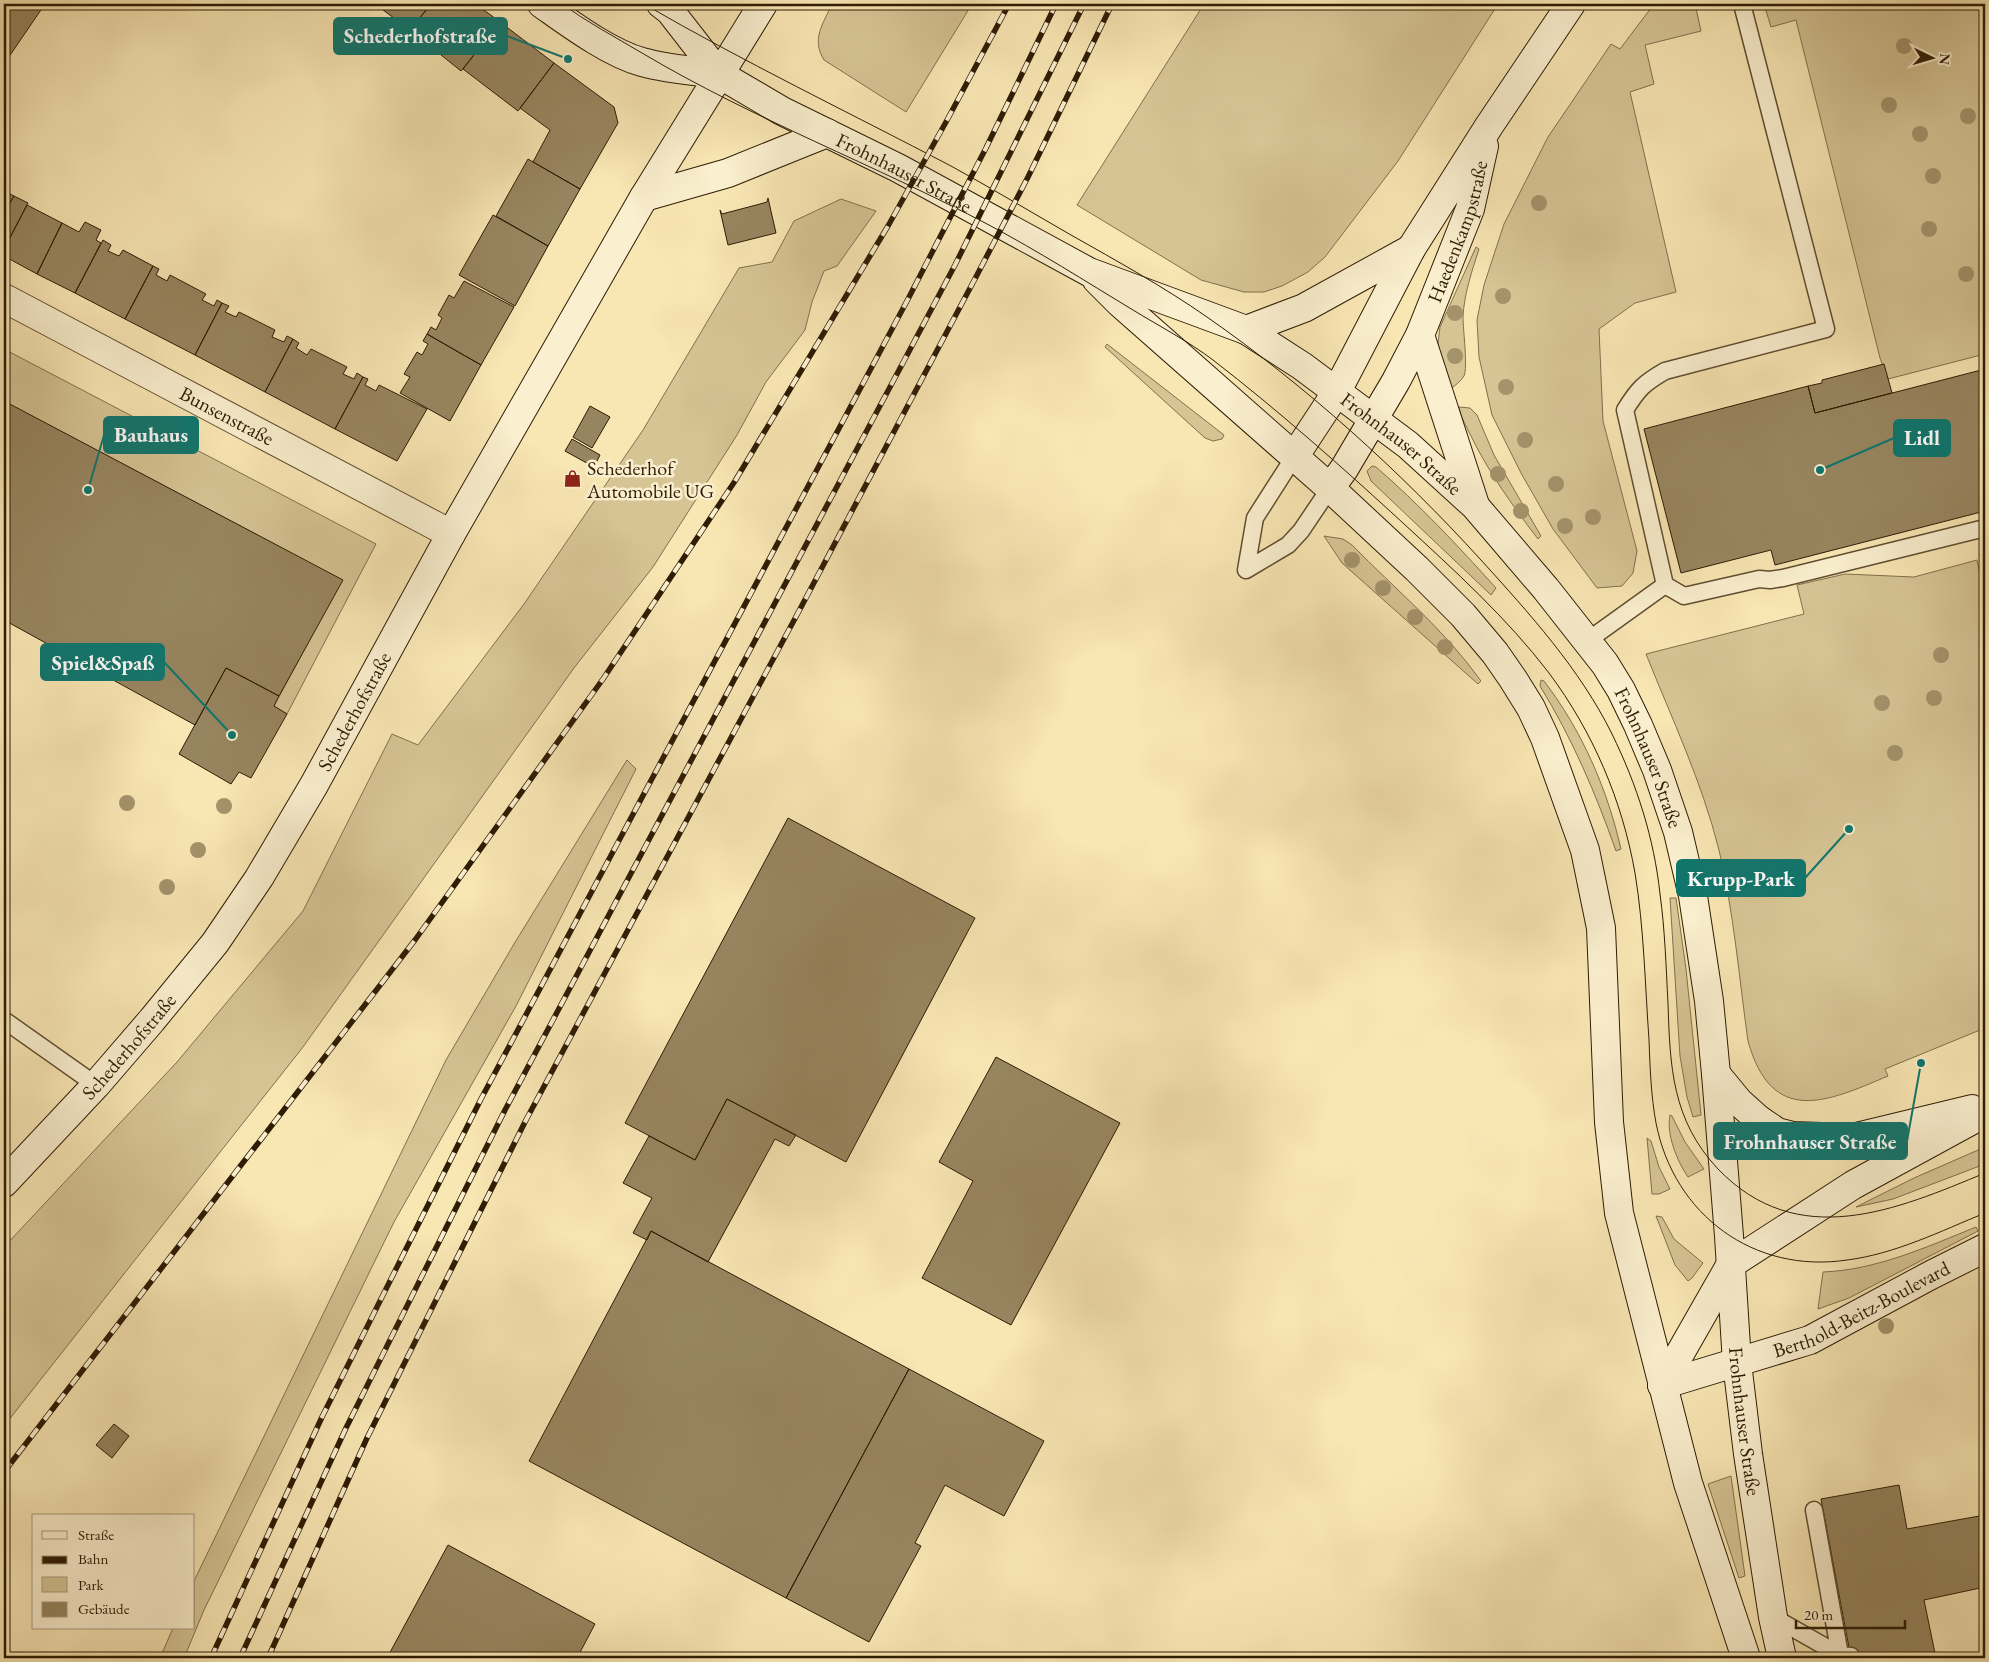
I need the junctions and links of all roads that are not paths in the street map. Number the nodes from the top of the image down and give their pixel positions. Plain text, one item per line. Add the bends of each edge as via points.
1 (542, 4) edge
2 (662, 4) edge
3 (763, 4) edge
4 (1571, 4) edge
5 (1742, 4) edge
6 (719, 74) junction
7 (1489, 126) junction
8 (827, 133) junction
9 (644, 197) junction
10 (1411, 249) junction
11 (1089, 272) junction
12 (4, 298) edge
13 (1246, 330) junction
14 (1420, 335) junction
15 (1336, 393) junction
16 (1373, 420) junction
17 (1294, 457) junction
18 (1330, 488) junction
19 (1475, 506) junction
20 (1985, 528) edge
21 (451, 534) junction
22 (1665, 585) junction
23 (1587, 641) junction
24 (4, 1020) edge
25 (1716, 1074) junction
26 (96, 1085) junction
27 (1985, 1106) edge
28 (1985, 1113) edge
29 (4, 1183) edge
30 (1985, 1248) edge
31 (1731, 1264) junction
32 (1737, 1363) junction
33 (1662, 1385) junction
34 (1814, 1510) dead end
35 (1773, 1617) junction
36 (1844, 1656) edge
37 (1746, 1658) edge
38 (1782, 1658) edge

1 - 6 main road, Frohnhauser Straße via 618,52 641,62
2 - 6 main road, Frohnhauser Straße
3 - 6 main road, Schederhofstraße
4 - 7 main road, Haedenkampstraße
5 - 22 lane via 1826,328 1665,371 1646,381 1630,402 1625,410
6 - 8 main road, Frohnhauser Straße
6 - 9 main road, Schederhofstraße
7 - 10 main road, Haedenkampstraße
7 - 14 main road, Haedenkampstraße via 1470,209
8 - 9 main road via 728,173
8 - 11 main road, Frohnhauser Straße
9 - 21 main road, Schederhofstraße
10 - 13 main road, Haedenkampstraße via 1304,308
10 - 15 main road, Haedenkampstraße
11 - 13 main road, Frohnhauser Straße
11 - 17 main road, Frohnhauser Straße
12 - 21 main road, Bunsenstraße
13 - 15 main road, Frohnhauser Straße via 1302,366
14 - 16 main road, Haedenkampstraße
14 - 19 main road
15 - 16 main road, Frohnhauser Straße
15 - 17 main road, Haedenkampstraße
16 - 18 main road, Haedenkampstraße
16 - 19 main road, Frohnhauser Straße via 1408,445
17 - 18 main road, Frohnhauser Straße
17 - 18 lane via 1255,518 1246,570 1288,545
18 - 33 main road, Frohnhauser Straße via 1417,569 1485,640 1531,708 1557,768 1585,850 1600,928 1609,1122 1616,1186
19 - 23 main road, Frohnhauser Straße
20 - 22 lane via 1783,578 1759,579 1684,596
21 - 26 main road, Schederhofstraße via 259,878 215,943
22 - 23 lane
23 - 25 main road, Frohnhauser Straße via 1621,690 1638,725 1678,832 1694,896
24 - 26 lane
25 - 27 main road via 1758,1119 1777,1132 1793,1136 1852,1138
25 - 31 main road, Frohnhauser Straße
26 - 29 main road, Schederhofstraße
28 - 31 main road via 1854,1185
30 - 32 main road, Berthold-Beitz-Boulevard via 1810,1340
31 - 32 main road, Frohnhauser Straße
31 - 33 main road
32 - 33 main road, Berthold-Beitz-Boulevard
32 - 35 main road, Frohnhauser Straße
33 - 37 main road, Frohnhauser Straße via 1688,1483
34 - 36 lane
35 - 36 lane
35 - 38 main road, Frohnhauser Straße

